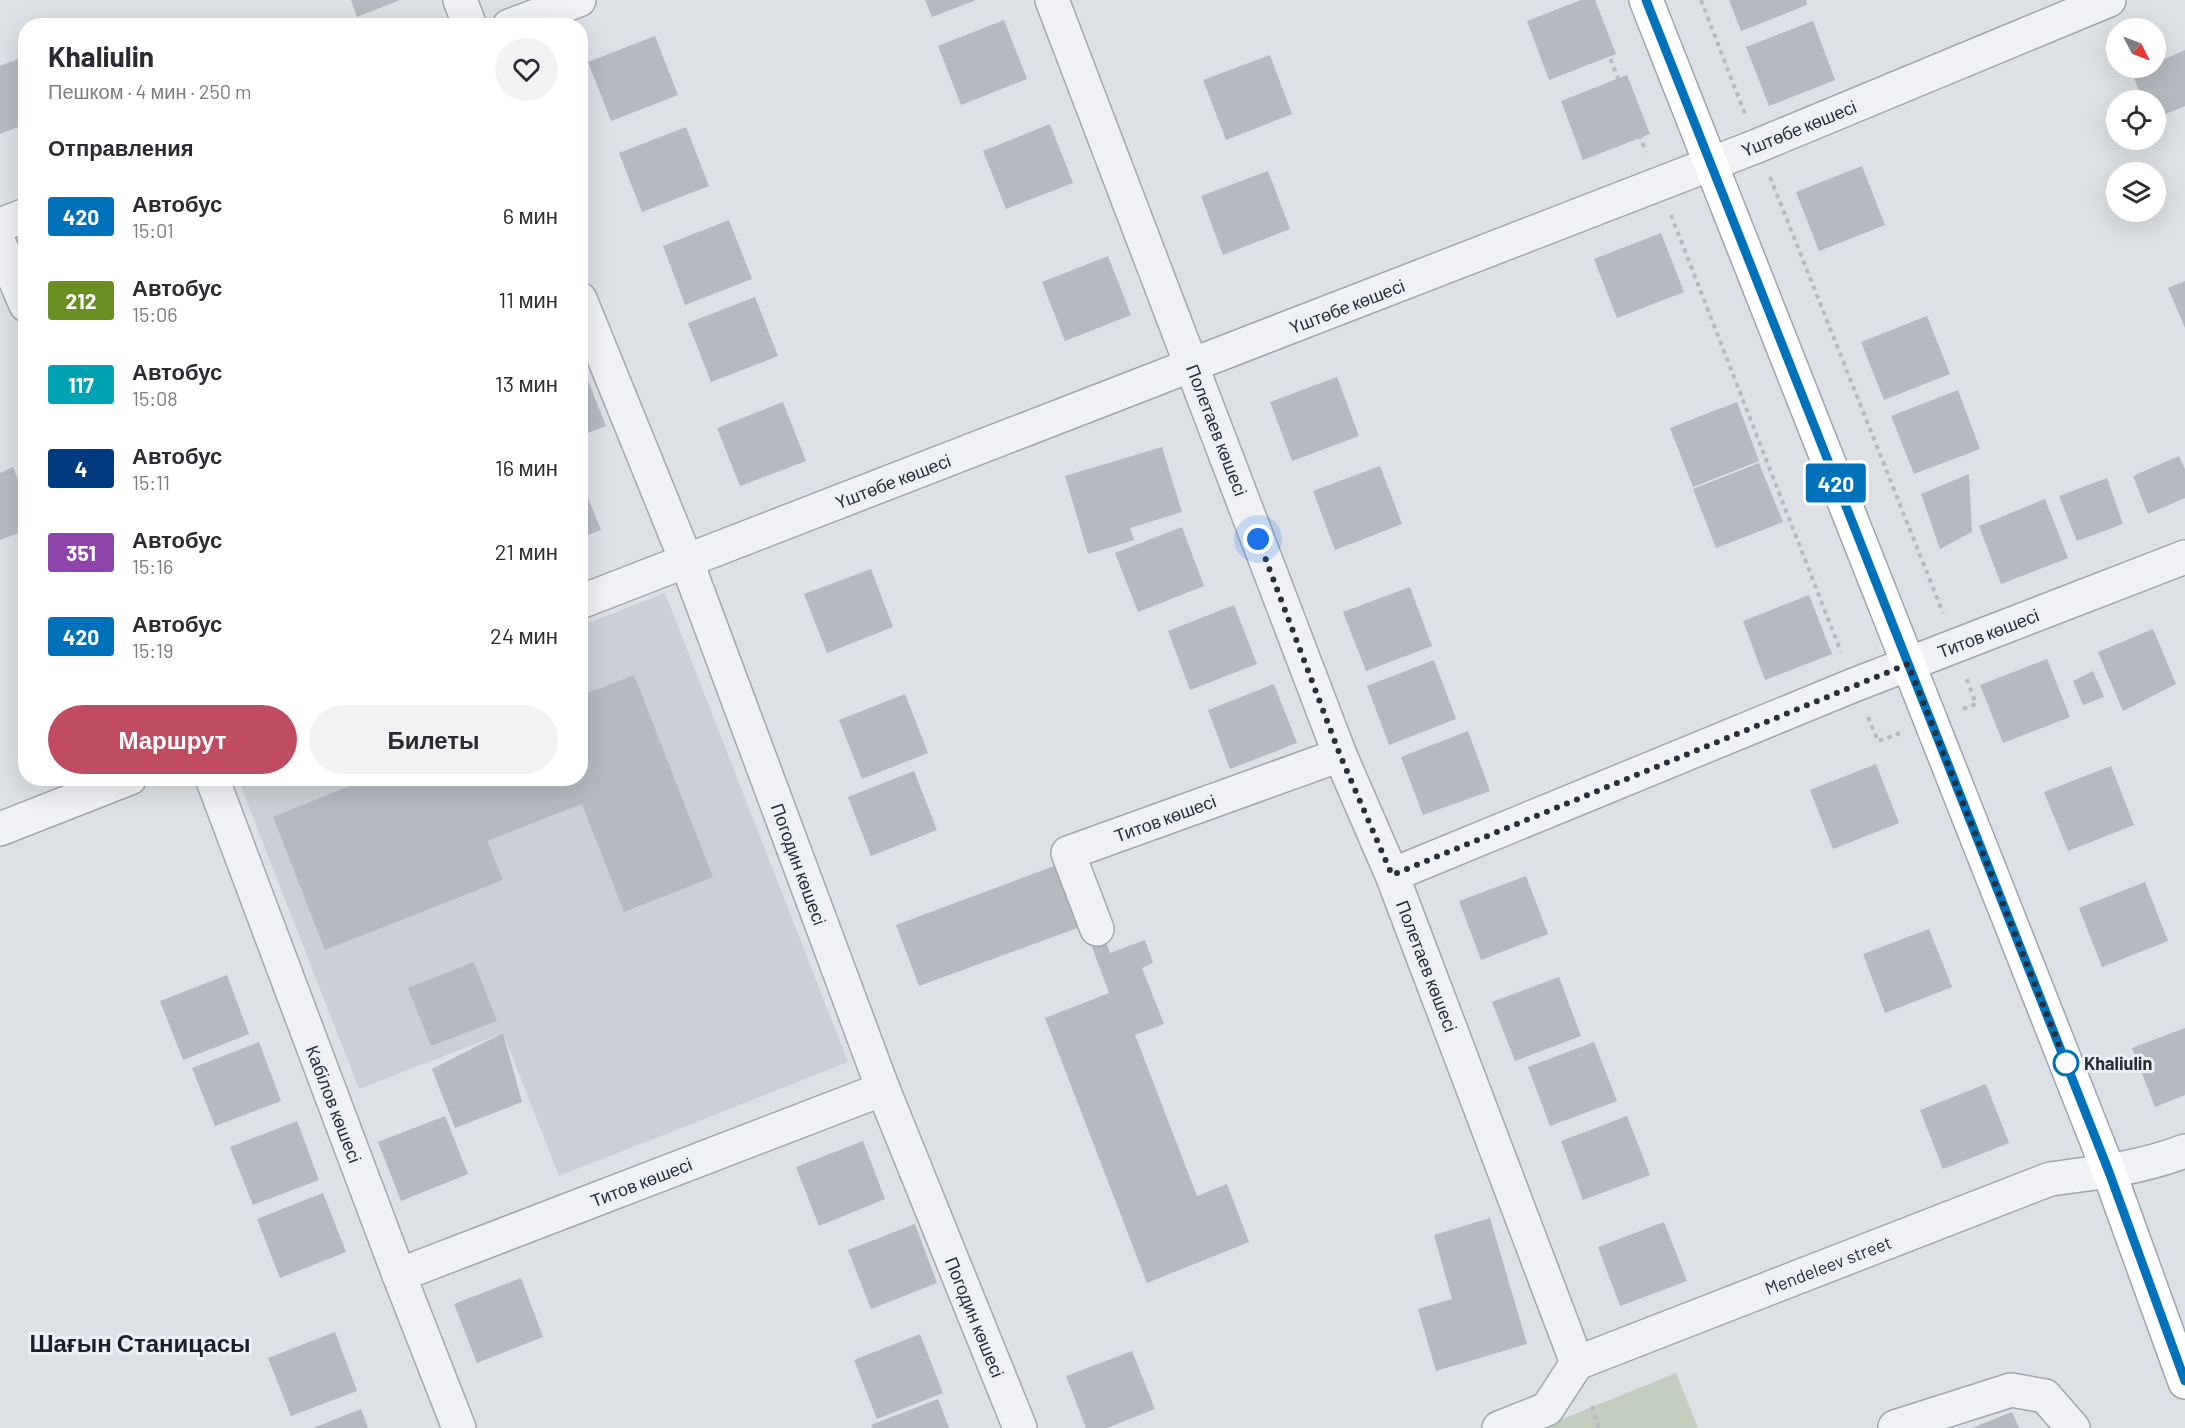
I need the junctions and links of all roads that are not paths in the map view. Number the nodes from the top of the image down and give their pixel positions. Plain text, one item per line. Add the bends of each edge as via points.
1 (460, 0) edge
2 (579, 0) edge
3 (1052, 0) edge
4 (1646, 0) edge
5 (2109, 0) edge
6 (467, 18) edge
7 (530, 18) edge
8 (1710, 164) junction
9 (18, 218) edge
10 (0, 225) edge
11 (0, 245) edge
12 (18, 287) edge
13 (588, 318) edge
14 (1193, 366) junction
15 (2185, 557) edge
16 (686, 560) junction
17 (588, 599) edge
18 (1908, 664) junction
19 (1340, 755) junction
20 (110, 786) edge
21 (215, 786) edge
22 (0, 830) edge
23 (1392, 875) junction
24 (1097, 929) dead end
25 (884, 1089) junction
26 (2185, 1151) edge
27 (2109, 1172) junction
28 (399, 1275) junction
29 (1577, 1362) junction
30 (2185, 1382) edge
31 (1895, 1427) edge
32 (459, 1428) edge
33 (1020, 1428) edge
34 (1499, 1428) edge
35 (2073, 1428) edge

1 - 6 street
2 - 7 street
3 - 14 street, Полетаев көшесі
4 - 8 main road
5 - 8 street, Үштөбе көшесі
8 - 14 street, Үштөбе көшесі
8 - 18 main road
9 - 10 street
11 - 12 street
13 - 16 street, Погодин көшесі
14 - 16 street, Үштөбе көшесі
14 - 19 street, Полетаев көшесі
15 - 18 street, Титов көшесі
16 - 17 street, Үштөбе көшесі
16 - 25 street, Погодин көшесі
18 - 23 street, Титов көшесі
18 - 27 main road
19 - 23 street, Полетаев көшесі
19 - 24 street, Титов көшесі via 1068,853
20 - 22 street
21 - 28 street, Кабілов көшесі
23 - 29 street, Полетаев көшесі
25 - 28 street, Титов көшесі
25 - 33 street, Погодин көшесі
26 - 27 street, Mendeleev street
27 - 29 street, Mendeleev street via 2050,1179
27 - 30 main road
28 - 32 street, Кабілов көшесі
29 - 34 street via 1547,1409
31 - 35 street via 2011,1390 2045,1396

